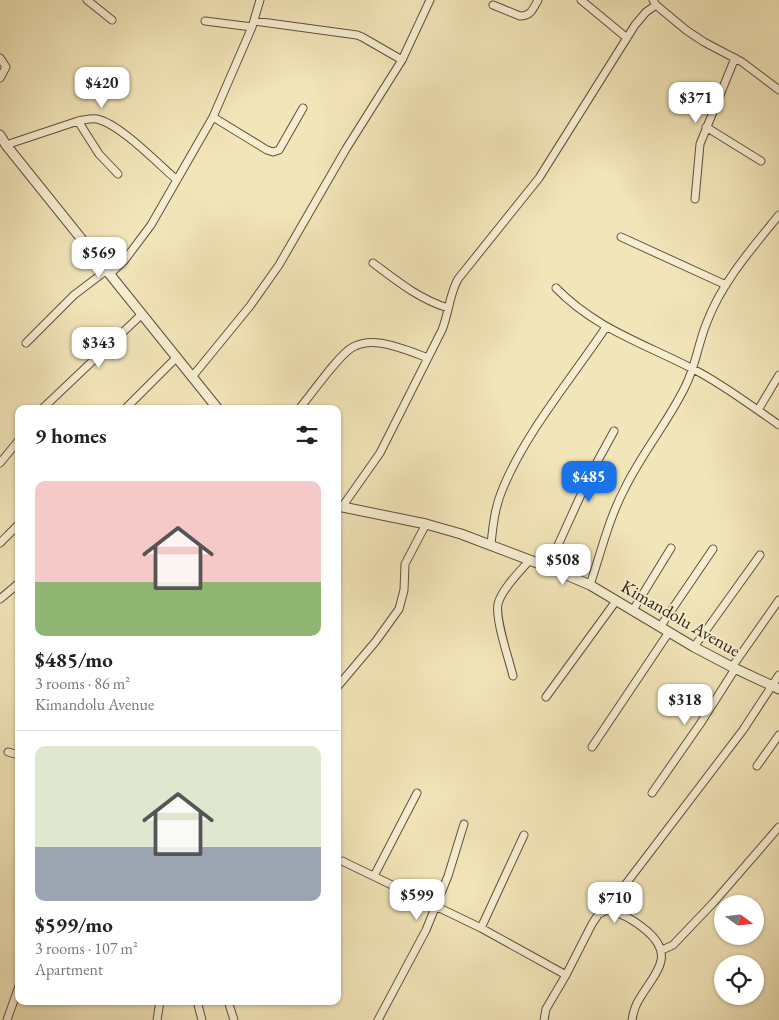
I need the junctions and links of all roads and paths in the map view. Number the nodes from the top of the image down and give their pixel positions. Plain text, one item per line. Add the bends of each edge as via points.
1 (87, 0) edge
2 (260, 0) edge
3 (430, 0) edge
4 (538, 0) edge
5 (581, 0) edge
6 (654, 2) edge
7 (493, 5) dead end
8 (112, 20) dead end
9 (205, 21) dead end
10 (253, 24) junction
11 (627, 38) junction
12 (0, 58) edge
13 (734, 58) junction
14 (402, 60) junction
15 (0, 78) edge
16 (779, 90) edge
17 (303, 108) dead end
18 (213, 117) junction
19 (78, 121) junction
20 (706, 127) junction
21 (0, 135) edge
22 (6, 145) junction
23 (761, 161) dead end
24 (118, 174) dead end
25 (176, 180) junction
26 (695, 199) dead end
27 (777, 220) edge
28 (621, 237) dead end
29 (373, 263) dead end
30 (108, 272) junction
31 (726, 285) junction
32 (556, 288) dead end
33 (448, 308) junction
34 (141, 315) junction
35 (606, 327) junction
36 (26, 343) dead end
37 (176, 358) junction
38 (428, 358) junction
39 (694, 369) junction
40 (779, 375) edge
41 (192, 377) junction
42 (46, 405) edge
43 (129, 405) edge
44 (215, 405) edge
45 (302, 405) edge
46 (758, 410) junction
47 (779, 426) edge
48 (614, 431) dead end
49 (15, 445) edge
50 (0, 463) edge
51 (341, 505) edge
52 (341, 506) edge
53 (426, 524) junction
54 (15, 528) edge
55 (0, 543) edge
56 (491, 544) junction
57 (671, 548) dead end
58 (713, 549) dead end
59 (760, 555) dead end
60 (530, 560) junction
61 (548, 567) junction
62 (590, 585) junction
63 (15, 586) edge
64 (0, 599) edge
65 (779, 600) edge
66 (616, 601) junction
67 (633, 610) junction
68 (665, 630) junction
69 (694, 647) junction
70 (734, 668) junction
71 (779, 675) edge
72 (513, 676) dead end
73 (341, 682) edge
74 (775, 688) edge
75 (546, 697) dead end
76 (779, 735) edge
77 (592, 747) dead end
78 (8, 752) dead end
79 (15, 754) edge
80 (756, 766) dead end
81 (417, 793) dead end
82 (652, 793) dead end
83 (464, 824) dead end
84 (779, 827) edge
85 (524, 835) dead end
86 (342, 861) dead end
87 (374, 876) junction
88 (435, 907) junction
89 (606, 910) junction
90 (481, 928) junction
91 (662, 950) junction
92 (566, 975) junction
93 (15, 997) edge
94 (159, 1005) edge
95 (198, 1005) edge
96 (229, 1005) edge
97 (7, 1020) edge
98 (157, 1020) edge
99 (202, 1020) edge
100 (234, 1020) edge
101 (378, 1020) edge
102 (544, 1020) edge
103 (632, 1020) edge

1 - 8 street
2 - 10 street
3 - 14 street
4 - 7 street via 531,12 524,16
5 - 11 street
6 - 11 street
6 - 13 street via 686,30
9 - 10 street
10 - 14 street via 356,35
10 - 18 street
11 - 33 street via 539,178 458,279
12 - 15 street via 6,67
13 - 16 street
13 - 20 street
14 - 41 street via 279,265
17 - 18 street via 279,150 273,152
18 - 25 street
19 - 22 street
19 - 24 street via 98,154
19 - 25 street via 91,118 112,125
20 - 23 street
20 - 26 street via 698,153
21 - 22 street
22 - 30 street
25 - 30 street via 151,225 124,261
27 - 31 street
28 - 31 street
29 - 33 street via 418,296
30 - 34 street
30 - 36 street via 74,294
31 - 39 street via 707,321
32 - 35 street via 569,302
33 - 38 street via 442,330
34 - 37 street
34 - 42 street
35 - 39 street
35 - 56 street via 520,452 502,490
37 - 41 street
37 - 43 street
38 - 45 street via 380,343 353,347
38 - 51 street via 380,453
39 - 46 street
39 - 62 street via 626,486
40 - 46 street
41 - 44 street
46 - 47 street
48 - 61 street
49 - 50 street
52 - 53 street, Kimandolu Avenue
53 - 56 street, Kimandolu Avenue
53 - 73 street via 405,564 399,610
54 - 55 street
56 - 60 street, Kimandolu Avenue
57 - 67 street
58 - 68 street
59 - 69 street
60 - 61 street, Kimandolu Avenue
60 - 72 street via 498,604
61 - 62 street, Kimandolu Avenue
62 - 66 street, Kimandolu Avenue
63 - 64 street
65 - 70 street
66 - 67 street, Kimandolu Avenue
66 - 75 street
67 - 68 street, Kimandolu Avenue
68 - 69 street, Kimandolu Avenue
68 - 77 street
69 - 70 street, Kimandolu Avenue
70 - 74 street, Kimandolu Avenue
70 - 82 street
71 - 74 street
74 - 89 street
76 - 80 street
78 - 79 street
81 - 87 street
83 - 88 street
84 - 91 street via 674,945
85 - 90 street
86 - 87 street
87 - 88 street
88 - 90 street
88 - 101 street
89 - 91 street via 639,924 657,940
89 - 92 street via 598,914
90 - 92 street
91 - 103 street via 661,965 639,999
92 - 102 street via 546,1009
93 - 97 street
94 - 98 street
95 - 99 street
96 - 100 street

